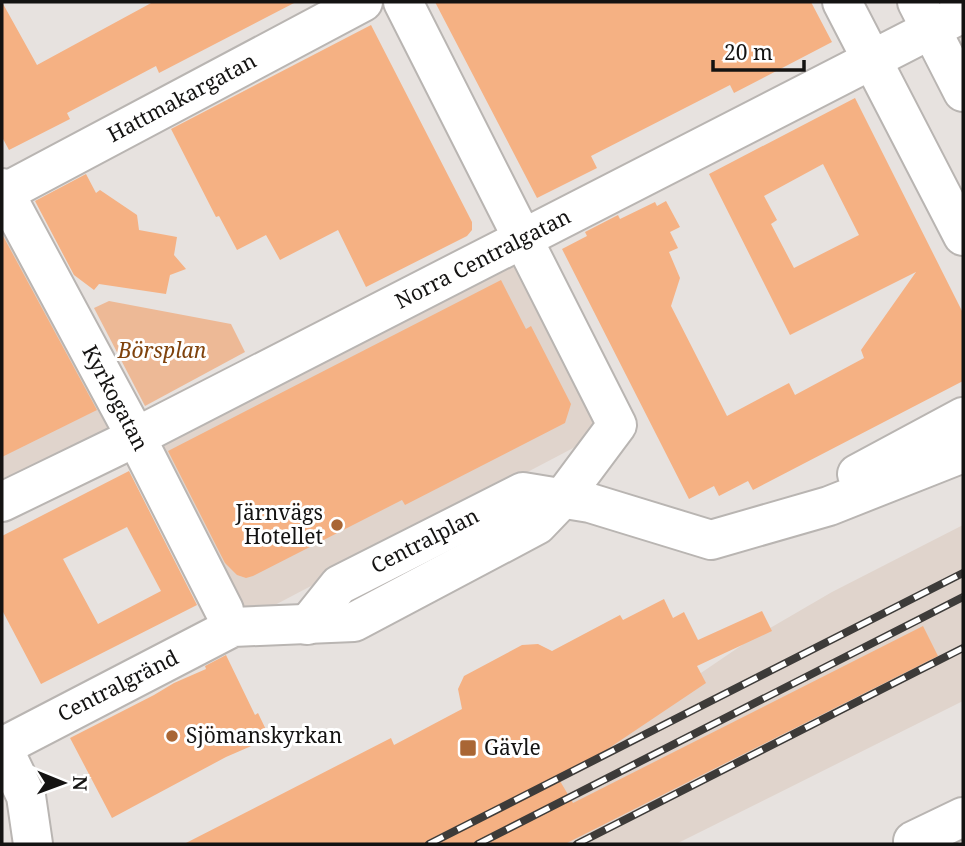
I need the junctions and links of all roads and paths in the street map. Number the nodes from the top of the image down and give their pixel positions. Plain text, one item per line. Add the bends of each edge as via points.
1 (363, 2) edge
2 (403, 2) edge
3 (842, 2) edge
4 (937, 15) edge
5 (872, 60) junction
6 (963, 92) edge
7 (3, 192) edge
8 (963, 236) edge
9 (522, 239) junction
10 (963, 417) edge
11 (136, 437) junction
12 (963, 453) edge
13 (561, 499) junction
14 (2, 502) edge
15 (770, 523) junction
16 (220, 627) junction
17 (2, 746) edge
18 (963, 817) edge
19 (33, 844) edge
20 (915, 844) edge

1 - 7 street, Hattmakargatan
2 - 9 street
3 - 5 street
4 - 5 street, Norra Centralgatan
4 - 6 street
5 - 8 street
5 - 9 street, Norra Centralgatan
7 - 11 street, Kyrkogatan
9 - 11 street, Norra Centralgatan
9 - 13 street via 617,425
10 - 15 street
11 - 14 street, Norra Centralgatan
11 - 16 street, Kyrkogatan
12 - 15 street via 829,506
13 - 15 street, Centralplan via 590,503 711,540
13 - 16 street, Centralplan via 523,492 339,585 307,625
16 - 17 street, Centralgränd
17 - 19 street via 26,796
18 - 20 street via 913,841

